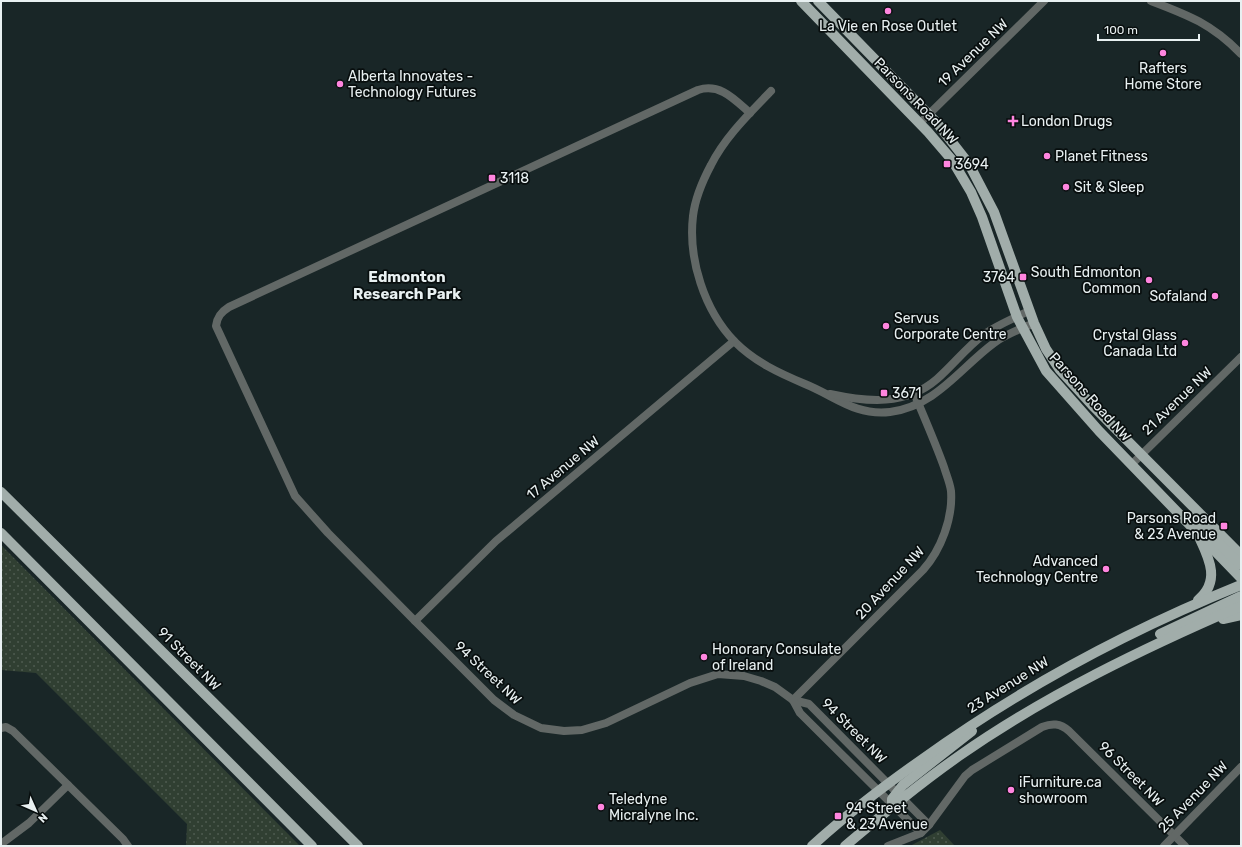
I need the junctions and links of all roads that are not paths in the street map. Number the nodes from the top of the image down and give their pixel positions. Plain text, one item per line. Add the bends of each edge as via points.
1 (801, 1) edge
2 (818, 1) edge
3 (1044, 1) edge
4 (1150, 1) edge
5 (1240, 49) edge
6 (771, 91) dead end
7 (750, 113) junction
8 (929, 114) junction
9 (920, 123) junction
10 (1029, 311) junction
11 (1017, 317) junction
12 (1034, 323) junction
13 (1022, 328) junction
14 (734, 341) junction
15 (1241, 358) edge
16 (827, 393) junction
17 (914, 393) junction
18 (919, 404) junction
19 (1142, 454) junction
20 (1132, 464) junction
21 (1, 492) edge
22 (1160, 493) junction
23 (1210, 522) junction
24 (1194, 528) junction
25 (1, 533) edge
26 (1241, 549) edge
27 (1241, 554) edge
28 (1241, 566) edge
29 (1241, 578) edge
30 (1241, 585) edge
31 (1241, 596) edge
32 (1192, 605) junction
33 (1241, 606) edge
34 (1241, 614) edge
35 (415, 621) junction
36 (1122, 660) junction
37 (793, 700) junction
38 (4, 727) edge
39 (1241, 767) edge
40 (68, 784) junction
41 (894, 791) junction
42 (880, 793) junction
43 (892, 806) junction
44 (929, 826) junction
45 (921, 833) junction
46 (1174, 836) junction
47 (1, 844) edge
48 (128, 846) edge
49 (312, 846) edge
50 (358, 846) edge
51 (812, 846) edge
52 (845, 846) edge
53 (888, 846) edge
54 (1164, 846) edge
55 (1185, 846) edge

1 - 9 main road, Parsons Road NW
2 - 8 main road, Parsons Road NW
3 - 8 street, 19 Avenue NW
4 - 5 street via 1210,26
6 - 7 street
7 - 14 street via 711,164 693,214 692,237 700,282 715,315
7 - 35 street, 94 Street NW via 723,91 710,87 698,90 229,306 221,312 216,326 295,496 318,523
8 - 9 street, 19 Avenue NW
8 - 10 main road, Parsons Road NW via 956,145 976,176 994,212
9 - 11 main road, Parsons Road NW via 952,160 971,192
10 - 11 street
10 - 12 main road, Parsons Road NW
11 - 13 main road, Parsons Road NW
11 - 17 street via 984,335 937,379
12 - 13 street
12 - 19 main road, Parsons Road NW via 1060,370
13 - 18 street via 995,343 941,391
13 - 20 main road, Parsons Road NW via 1046,371
14 - 16 street via 768,367
14 - 35 street, 17 Avenue NW via 496,541
15 - 19 street, 21 Avenue NW
16 - 17 street via 853,399 882,401
16 - 18 street via 839,402 872,412 891,412
17 - 18 street, 20 Avenue NW
18 - 37 street, 20 Avenue NW via 951,490 948,518 933,559
19 - 20 street, 21 Avenue NW
19 - 23 main road, Parsons Road NW
20 - 22 main road, Parsons Road NW
21 - 50 main road, 91 Street NW
22 - 24 main road, Parsons Road NW
22 - 28 main road via 1181,506
23 - 26 main road
23 - 27 main road, Parsons Road NW
24 - 29 main road, Parsons Road NW
24 - 32 main road via 1209,557 1211,576 1207,591
25 - 49 main road
30 - 32 main road, 23 Avenue NW
31 - 36 main road via 1157,636
32 - 41 main road, 23 Avenue NW via 1103,647 997,708
33 - 36 main road, 23 Avenue NW
34 - 36 main road via 1215,621
35 - 37 street, 94 Street NW via 494,700 514,715 541,728 564,732 606,723 690,683 718,674 744,676 761,681
36 - 41 main road, 23 Avenue NW via 1022,716 960,756
37 - 41 street, 94 Street NW via 809,704
37 - 42 street, 94 Street NW via 800,713
38 - 40 street via 13,731
39 - 46 street, 25 Avenue NW
40 - 47 street via 29,823
40 - 48 street
41 - 42 main road, 23 Avenue NW
41 - 43 main road, 23 Avenue NW
41 - 44 street, 94 Street NW
42 - 43 street, 94 Street NW
42 - 51 main road, 23 Avenue NW
43 - 45 street, 94 Street NW
43 - 52 main road, 23 Avenue NW
44 - 45 street
44 - 46 street, 96 Street NW via 972,770 1042,727 1057,724 1069,731
45 - 53 street
46 - 54 street, 25 Avenue NW
46 - 55 street, 96 Street NW

